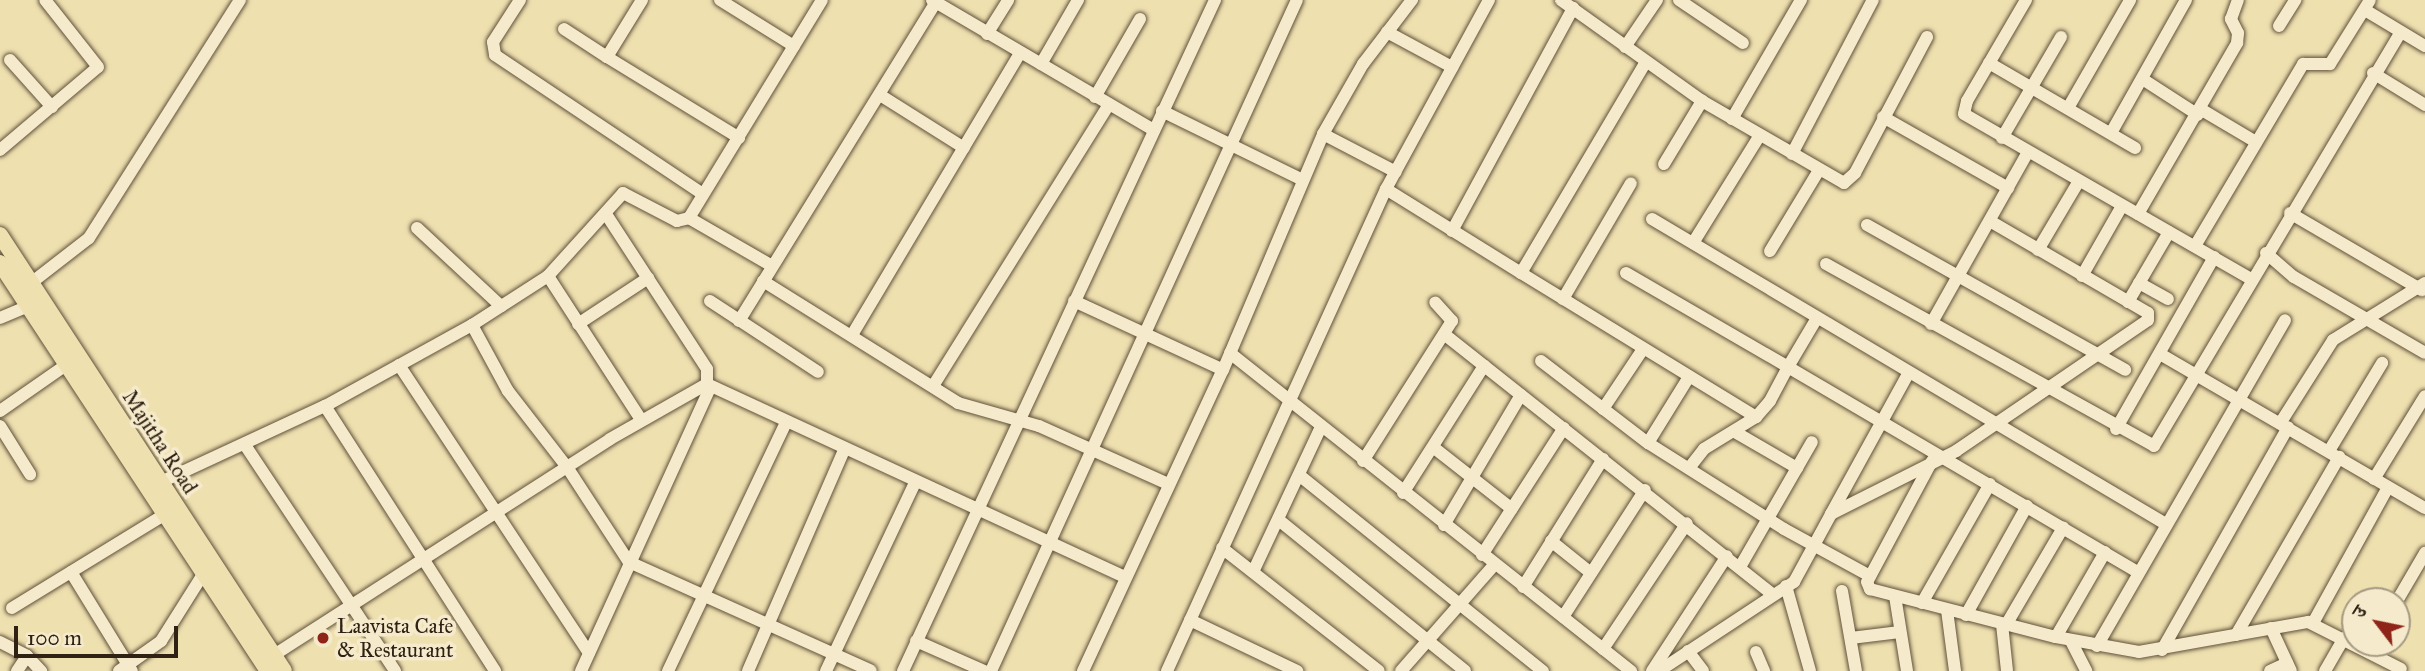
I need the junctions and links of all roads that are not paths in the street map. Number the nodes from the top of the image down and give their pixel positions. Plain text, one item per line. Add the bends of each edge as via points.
1 (45, 0) edge
2 (240, 0) edge
3 (520, 0) edge
4 (642, 0) edge
5 (720, 0) edge
6 (822, 0) edge
7 (1008, 0) edge
8 (1078, 0) edge
9 (1214, 0) edge
10 (1297, 0) edge
11 (1489, 0) edge
12 (1561, 0) edge
13 (1657, 0) edge
14 (1679, 0) edge
15 (1801, 0) edge
16 (1873, 0) edge
17 (2026, 0) edge
18 (2130, 0) edge
19 (2186, 0) edge
20 (2238, 0) edge
21 (2294, 0) edge
22 (1409, 1) edge
23 (938, 2) edge
24 (2367, 5) edge
25 (1573, 8) junction
26 (1140, 19) dead end
27 (2279, 26) dead end
28 (564, 29) dead end
29 (1387, 32) junction
30 (2401, 32) junction
31 (988, 34) junction
32 (1927, 37) dead end
33 (2061, 37) dead end
34 (1743, 43) dead end
35 (794, 46) junction
36 (2425, 46) edge
37 (1625, 47) junction
38 (1020, 53) junction
39 (607, 57) junction
40 (10, 60) dead end
41 (1989, 63) junction
42 (1041, 64) junction
43 (1645, 64) junction
44 (1452, 67) junction
45 (2373, 73) junction
46 (2144, 80) junction
47 (2032, 87) junction
48 (880, 95) junction
49 (1095, 97) junction
50 (1702, 101) junction
51 (1109, 104) junction
52 (2425, 105) edge
53 (52, 107) junction
54 (2068, 108) junction
55 (1162, 111) junction
56 (2200, 113) junction
57 (1883, 117) junction
58 (1732, 119) junction
59 (1153, 129) junction
60 (2111, 133) junction
61 (1324, 134) junction
62 (1760, 135) junction
63 (739, 138) junction
64 (2002, 138) junction
65 (2256, 142) junction
66 (1228, 144) junction
67 (964, 148) junction
68 (2135, 148) dead end
69 (0, 150) edge
70 (2028, 152) junction
71 (1792, 154) junction
72 (1664, 164) dead end
73 (1819, 170) junction
74 (1396, 172) junction
75 (1303, 180) junction
76 (2079, 181) junction
77 (1631, 183) dead end
78 (2008, 188) junction
79 (1386, 189) junction
80 (703, 194) junction
81 (2122, 206) junction
82 (2290, 213) junction
83 (606, 214) junction
84 (2138, 214) junction
85 (689, 218) junction
86 (1652, 219) dead end
87 (1990, 221) junction
88 (1867, 225) dead end
89 (417, 228) dead end
90 (1452, 231) junction
91 (2169, 232) junction
92 (0, 235) edge
93 (1693, 243) junction
94 (2195, 246) junction
95 (2038, 250) junction
96 (1770, 251) dead end
97 (2266, 253) junction
98 (2214, 257) junction
99 (0, 264) edge
100 (1826, 264) dead end
101 (772, 266) junction
102 (1521, 272) junction
103 (1626, 273) dead end
104 (548, 276) junction
105 (2082, 276) junction
106 (1958, 277) junction
107 (648, 278) junction
108 (2251, 279) junction
109 (763, 281) junction
110 (2139, 282) junction
111 (31, 283) junction
112 (2422, 288) edge
113 (1563, 299) junction
114 (2168, 299) dead end
115 (710, 301) dead end
116 (1074, 302) junction
117 (1435, 302) dead end
118 (2128, 302) junction
119 (35, 303) junction
120 (501, 306) junction
121 (0, 318) edge
122 (1817, 318) junction
123 (2367, 319) junction
124 (2286, 320) dead end
125 (739, 321) junction
126 (578, 324) junction
127 (1931, 324) junction
128 (472, 325) junction
129 (1444, 334) junction
130 (852, 335) junction
131 (1145, 335) junction
132 (1643, 349) junction
133 (1230, 353) junction
134 (2425, 353) edge
135 (2160, 354) junction
136 (2097, 355) junction
137 (79, 356) junction
138 (1541, 361) dead end
139 (2382, 363) dead end
140 (400, 365) junction
141 (64, 366) junction
142 (1484, 366) junction
143 (1788, 367) junction
144 (1223, 370) junction
145 (2125, 370) dead end
146 (818, 372) dead end
147 (1908, 374) junction
148 (2196, 374) junction
149 (1689, 377) junction
150 (708, 386) junction
151 (933, 386) junction
152 (2050, 389) junction
153 (1521, 395) junction
154 (2425, 396) edge
155 (2238, 398) junction
156 (1289, 402) junction
157 (325, 406) junction
158 (1603, 409) junction
159 (0, 411) edge
160 (1756, 417) junction
161 (1020, 419) junction
162 (641, 421) junction
163 (1883, 421) junction
164 (786, 422) junction
165 (1996, 423) junction
166 (2285, 425) junction
167 (0, 426) edge
168 (1321, 427) junction
169 (1564, 428) junction
170 (2116, 429) junction
171 (1735, 432) junction
172 (1812, 442) dead end
173 (1648, 443) junction
174 (245, 445) junction
175 (1433, 447) junction
176 (845, 448) junction
177 (1092, 451) junction
178 (2334, 454) junction
179 (1603, 458) junction
180 (1937, 459) junction
181 (1363, 461) junction
182 (567, 467) junction
183 (1689, 468) junction
184 (1797, 468) junction
185 (30, 474) dead end
186 (1299, 475) junction
187 (1472, 478) junction
188 (2374, 479) junction
189 (916, 481) junction
190 (161, 482) junction
191 (1168, 484) junction
192 (1990, 484) junction
193 (2388, 488) junction
194 (1645, 490) junction
195 (1403, 493) junction
196 (2424, 504) edge
197 (2027, 506) junction
198 (975, 508) junction
199 (1511, 509) junction
200 (170, 511) junction
201 (494, 514) junction
202 (1831, 514) junction
203 (1768, 519) junction
204 (1280, 521) junction
205 (1687, 523) junction
206 (2164, 523) junction
207 (1444, 525) junction
208 (2063, 528) junction
209 (1551, 541) junction
210 (1048, 542) junction
211 (1815, 547) junction
212 (1222, 548) junction
213 (2105, 552) junction
214 (2425, 553) edge
215 (1482, 555) junction
216 (1727, 556) junction
217 (423, 560) junction
218 (629, 562) junction
219 (1495, 564) junction
220 (1740, 567) junction
221 (71, 572) junction
222 (1253, 572) junction
223 (2137, 572) junction
224 (1591, 573) junction
225 (202, 576) junction
226 (1870, 576) junction
227 (1125, 578) junction
228 (1786, 586) junction
229 (1522, 587) junction
230 (2405, 587) edge
231 (1842, 591) dead end
232 (704, 594) junction
233 (1772, 594) junction
234 (1895, 596) junction
235 (1922, 603) junction
236 (1460, 604) junction
237 (12, 608) dead end
238 (351, 608) junction
239 (1947, 610) junction
240 (1966, 615) junction
241 (1563, 617) junction
242 (1190, 620) junction
243 (2313, 623) junction
244 (769, 624) junction
245 (2004, 625) junction
246 (2271, 628) junction
247 (1900, 632) junction
248 (2236, 635) junction
249 (2341, 637) edge
250 (1851, 638) junction
251 (2056, 638) junction
252 (1426, 640) junction
253 (916, 641) junction
254 (2071, 641) junction
255 (0, 642) edge
256 (2341, 643) edge
257 (2097, 646) junction
258 (1603, 649) junction
259 (2162, 650) junction
260 (1688, 651) junction
261 (1756, 652) dead end
262 (589, 653) junction
263 (833, 654) junction
264 (274, 655) junction
265 (27, 656) junction
266 (2384, 657) edge
267 (2289, 667) edge
268 (127, 669) edge
269 (2401, 669) dead end
270 (17, 671) edge
271 (41, 671) edge
272 (268, 671) edge
273 (284, 671) edge
274 (395, 671) edge
275 (495, 671) edge
276 (580, 671) edge
277 (668, 671) edge
278 (748, 671) edge
279 (826, 671) edge
280 (871, 671) edge
281 (903, 671) edge
282 (984, 671) edge
283 (990, 671) edge
284 (1083, 671) edge
285 (1167, 671) edge
286 (1297, 671) edge
287 (1379, 671) edge
288 (1401, 671) edge
289 (1465, 671) edge
290 (1543, 671) edge
291 (1631, 671) edge
292 (1652, 671) edge
293 (1659, 671) edge
294 (1703, 671) edge
295 (1764, 671) edge
296 (1810, 671) edge
297 (1856, 671) edge
298 (1907, 671) edge
299 (1955, 671) edge
300 (2007, 671) edge
301 (2086, 671) edge
302 (2270, 671) edge
303 (2325, 671) edge

1 - 53 street via 98,65
2 - 111 street via 117,200 79,250
3 - 80 street via 493,42 495,55
4 - 39 street
5 - 35 street
6 - 35 street
7 - 31 street
8 - 42 street
9 - 55 street
10 - 66 street
11 - 44 street
12 - 25 street
13 - 37 street
14 - 34 street
15 - 58 street
16 - 71 street
17 - 41 street
18 - 54 street
19 - 46 street
20 - 56 street via 2231,19 2237,43
21 - 27 street
22 - 29 street
23 - 31 street
23 - 48 street
24 - 30 street
24 - 65 street via 2330,64 2304,64
25 - 37 street
25 - 90 street
26 - 49 street
28 - 39 street
29 - 44 street
29 - 61 street via 1343,95
30 - 36 street
30 - 45 street
31 - 38 street
32 - 57 street
33 - 47 street
35 - 63 street
37 - 43 street
38 - 42 street
38 - 67 street
39 - 63 street
40 - 53 street
41 - 47 street
41 - 64 street via 1963,109 1969,120
42 - 49 street
43 - 50 street
43 - 102 street
44 - 74 street
45 - 52 street
45 - 82 street
46 - 56 street
46 - 60 street
47 - 54 street
47 - 64 street
48 - 67 street
48 - 101 street
49 - 51 street
50 - 58 street
50 - 72 street
51 - 59 street
51 - 151 street
53 - 69 street
54 - 60 street
55 - 59 street
55 - 66 street
56 - 65 street
56 - 84 street
57 - 73 street via 1850,180 1837,181
57 - 78 street
58 - 62 street
59 - 116 street
60 - 68 street
61 - 74 street
61 - 75 street
62 - 71 street
62 - 93 street
63 - 80 street
64 - 70 street
65 - 94 street
66 - 75 street
66 - 131 street
67 - 130 street
70 - 76 street
70 - 78 street
71 - 73 street
73 - 96 street
74 - 79 street
75 - 133 street
76 - 81 street
76 - 95 street
77 - 113 street
78 - 87 street
79 - 90 street
79 - 156 street
80 - 85 street
81 - 84 street
81 - 105 street
82 - 97 street
82 - 112 street
83 - 85 street via 626,192 677,220
83 - 104 street
83 - 107 street
84 - 91 street
85 - 101 street
86 - 93 street
87 - 95 street
87 - 106 street
88 - 106 street
89 - 120 street
90 - 102 street
91 - 94 street
91 - 110 street
92 - 111 main road, Majitha Road
93 - 122 street
94 - 98 street
95 - 105 street
97 - 108 street
97 - 123 street via 2294,277
98 - 108 street
98 - 135 street
99 - 119 main road, Majitha Road
100 - 127 street
101 - 109 street
102 - 113 street
103 - 143 street
104 - 120 street
104 - 126 street
105 - 118 street
106 - 127 street
106 - 136 street
107 - 126 street
107 - 150 street via 707,369
108 - 148 street
109 - 125 street
109 - 130 street
110 - 114 street
110 - 118 street
111 - 119 main road, Majitha Road
112 - 123 street
113 - 132 street
115 - 125 street
116 - 131 street
116 - 161 street
117 - 129 street via 1453,318
118 - 136 street via 2148,313 2148,320
119 - 121 street
119 - 137 main road, Majitha Road
119 - 141 main road, Majitha Road
120 - 128 street
122 - 143 street
122 - 147 street
123 - 134 street
123 - 166 street via 2327,347
124 - 155 street
125 - 146 street
126 - 162 street
127 - 152 street
128 - 140 street
128 - 182 street via 508,391
129 - 142 street
129 - 181 street
130 - 151 street
131 - 144 street
131 - 177 street
132 - 149 street
132 - 158 street
133 - 144 street
133 - 156 street
135 - 148 street
135 - 170 street
136 - 145 street
136 - 152 street
137 - 141 street
137 - 190 main road, Majitha Road
138 - 158 street
139 - 178 street
140 - 157 street
140 - 201 street
141 - 159 street
141 - 200 main road, Majitha Road
142 - 153 street
142 - 175 street
143 - 160 street
143 - 163 street
144 - 191 street
147 - 163 street
147 - 165 street
148 - 155 street
148 - 170 street via 2154,446
149 - 160 street
149 - 173 street
150 - 162 street
150 - 164 street
150 - 218 street
151 - 161 street via 967,407
152 - 165 street
152 - 170 street
153 - 169 street
153 - 187 street
154 - 188 street
155 - 166 street
155 - 206 street
156 - 168 street
156 - 212 street
157 - 174 street
157 - 217 street
158 - 173 street
160 - 171 street
161 - 177 street
161 - 198 street
162 - 182 street
163 - 180 street
163 - 202 street
164 - 176 street
164 - 232 street
165 - 180 street
165 - 206 street
166 - 178 street
166 - 259 street
167 - 185 street
168 - 181 street
168 - 186 street
169 - 179 street
169 - 199 street
171 - 183 street via 1704,449
171 - 184 street
172 - 184 street
173 - 183 street
174 - 190 street
174 - 238 street
175 - 187 street
175 - 195 street
176 - 189 street
176 - 244 street
177 - 191 street
177 - 210 street
178 - 188 street
178 - 248 street
179 - 194 street
179 - 209 street
180 - 192 street
180 - 202 street
180 - 226 street
181 - 195 street
182 - 201 street
182 - 218 street
183 - 203 street
184 - 203 street
186 - 204 street
186 - 236 street
187 - 199 street
187 - 207 street
188 - 193 street
189 - 198 street
189 - 263 street
190 - 200 main road, Majitha Road
191 - 227 street
192 - 197 street
192 - 235 street
193 - 196 street
193 - 243 street
194 - 205 street
194 - 224 street
195 - 207 street
197 - 208 street
197 - 240 street
198 - 210 street
198 - 253 street
199 - 215 street
200 - 221 street
200 - 225 main road, Majitha Road
200 - 264 main road, Majitha Road
201 - 217 street
201 - 262 street
202 - 211 street
203 - 211 street
203 - 220 street
204 - 222 street
204 - 252 street
205 - 216 street
205 - 258 street
206 - 223 street
207 - 215 street
208 - 213 street
208 - 245 street
209 - 224 street
209 - 229 street
210 - 227 street
210 - 283 street
211 - 226 street
211 - 228 street via 1799,577
212 - 222 street
212 - 242 street
213 - 223 street
213 - 251 street
214 - 230 street
215 - 219 street
216 - 220 street
216 - 292 street
217 - 238 street
217 - 275 street
218 - 232 street
218 - 262 street
219 - 229 street
219 - 236 street
220 - 233 street
221 - 237 street
221 - 268 street
222 - 287 street
223 - 257 street
224 - 241 street
225 - 268 street via 161,642
225 - 272 main road, Majitha Road
226 - 234 street via 1868,587
227 - 284 street
228 - 233 street
228 - 296 street
229 - 241 street
231 - 250 street
232 - 244 street
232 - 277 street
233 - 260 street
234 - 235 street
234 - 247 street
235 - 239 street
236 - 252 street
236 - 290 street
238 - 264 street
238 - 274 street
239 - 240 street
239 - 299 street
240 - 245 street
241 - 258 street
242 - 285 street
242 - 286 street
243 - 246 street
243 - 249 street
244 - 263 street
244 - 278 street
245 - 251 street
245 - 300 street
246 - 248 street
246 - 267 street
247 - 250 street
247 - 298 street
248 - 259 street
250 - 297 street
251 - 254 street
252 - 288 street
252 - 289 street
253 - 281 street
253 - 282 street
254 - 257 street
254 - 301 street
255 - 265 street
256 - 303 street
257 - 259 street
258 - 291 street
260 - 293 street
260 - 294 street
261 - 295 street
262 - 276 street
263 - 279 street
263 - 280 street
264 - 273 main road, Majitha Road
265 - 270 street
265 - 271 street
266 - 269 street
267 - 302 street

